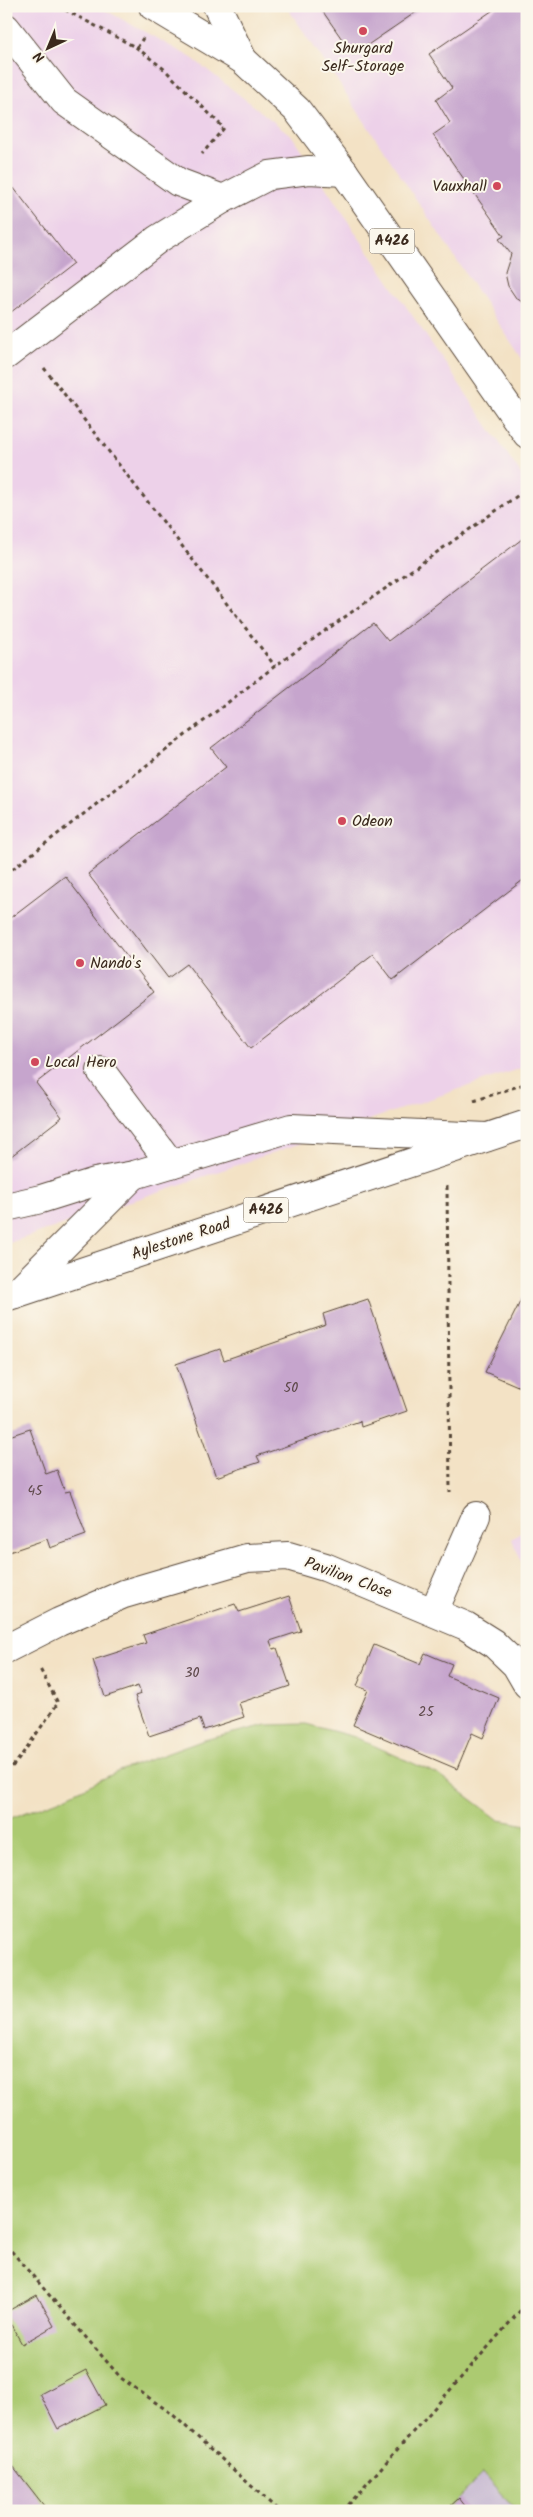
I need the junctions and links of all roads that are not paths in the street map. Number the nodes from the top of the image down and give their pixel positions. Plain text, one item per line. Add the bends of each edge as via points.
1 (153, 6) edge
2 (217, 6) edge
3 (6, 28) edge
4 (243, 60) junction
5 (344, 172) junction
6 (222, 199) junction
7 (15, 349) edge
8 (527, 434) edge
9 (101, 1071) dead end
10 (527, 1124) edge
11 (488, 1137) junction
12 (171, 1164) junction
13 (134, 1175) junction
14 (6, 1208) edge
15 (11, 1295) edge
16 (476, 1516) road end
17 (434, 1611) junction
18 (16, 1644) edge
19 (527, 1684) edge

1 - 4 main road, A426
2 - 4 main road
3 - 6 main road via 64,101 178,182
4 - 5 main road, A426 via 297,110
5 - 6 main road via 309,170 270,175
5 - 8 main road, A426
6 - 7 main road via 158,239
9 - 12 main road
10 - 11 main road, Aylestone Road / A426
11 - 12 main road via 291,1128
11 - 15 main road, Aylestone Road / A426
12 - 13 main road
13 - 14 main road via 95,1182
13 - 15 main road
16 - 17 main road
17 - 18 main road, Pavilion Close via 325,1567 288,1556 247,1558 124,1594
17 - 19 main road, Pavilion Close via 493,1642 516,1665

